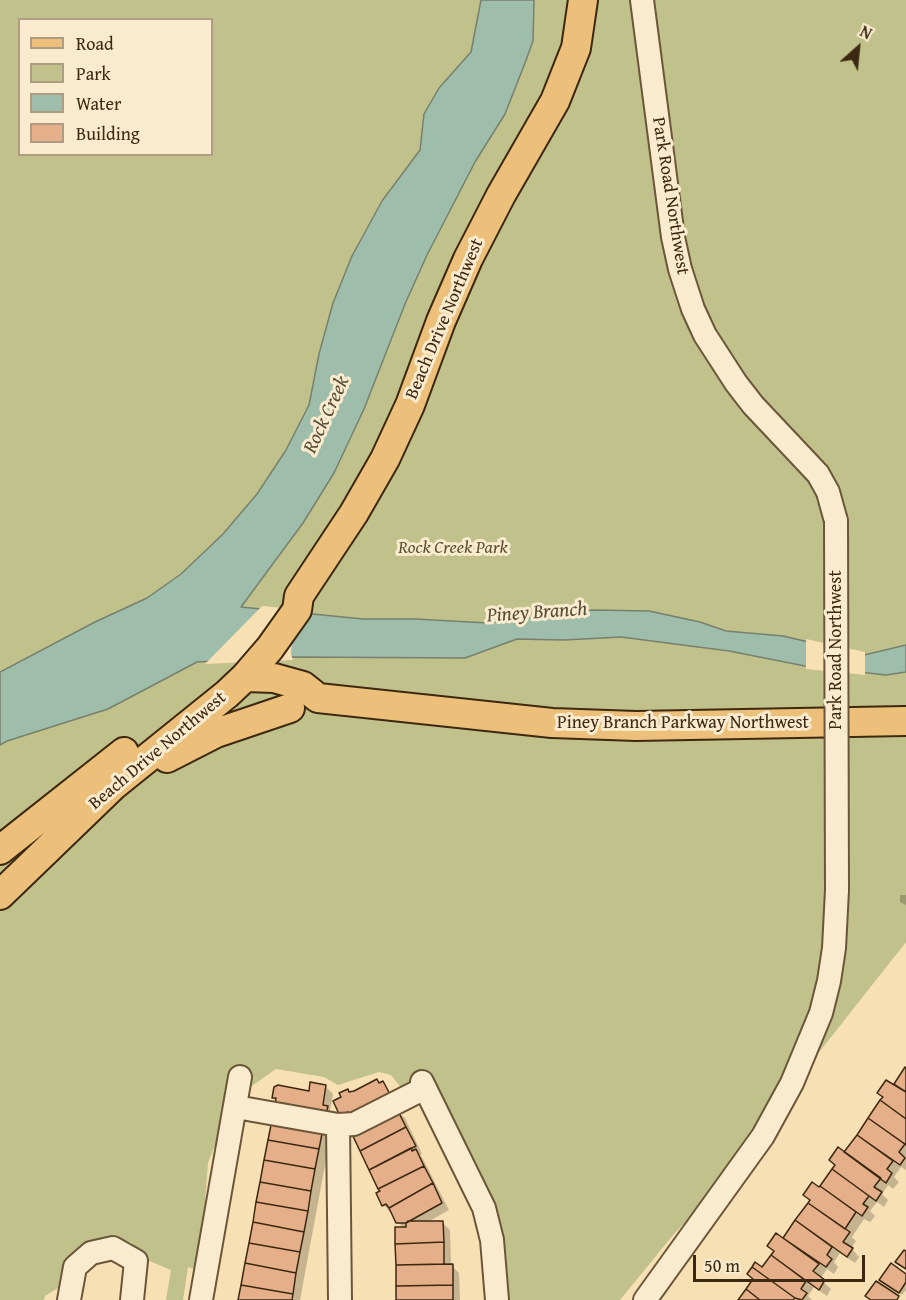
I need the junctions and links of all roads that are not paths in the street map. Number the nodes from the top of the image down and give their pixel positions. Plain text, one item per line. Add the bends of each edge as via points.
1 (583, 0) edge
2 (642, 0) edge
3 (241, 667) junction
4 (318, 698) junction
5 (290, 708) junction
6 (906, 721) edge
7 (89, 807) junction
8 (5, 845) edge
9 (0, 895) edge
10 (240, 1077) dead end
11 (236, 1107) junction
12 (338, 1125) junction
13 (69, 1300) edge
14 (132, 1300) edge
15 (201, 1300) edge
16 (340, 1300) edge
17 (497, 1300) edge
18 (645, 1300) edge

1 - 3 main road, Beach Drive Northwest via 576,48 561,88 468,259 393,442 354,513 299,596 297,610
2 - 18 street, Park Road Northwest, bridge via 673,237 693,309 736,383 818,474 836,521 837,890 829,981 821,1013 792,1083 763,1136
3 - 4 main road, Piney Branch Parkway Northwest via 303,686
3 - 5 main road via 270,702
3 - 7 main road, Beach Drive Northwest via 227,694
3 - 8 main road, Beach Drive Northwest via 208,688
4 - 5 main road, Piney Branch Parkway Northwest
4 - 6 main road, Piney Branch Parkway Northwest via 603,726
5 - 7 main road, Piney Branch Parkway Northwest via 196,741
7 - 9 main road, Beach Drive Northwest
10 - 11 street
11 - 12 street
11 - 15 street
12 - 16 street
12 - 17 street via 354,1124 424,1085 484,1208 492,1240
13 - 14 street via 75,1267 91,1253 112,1248 136,1261

